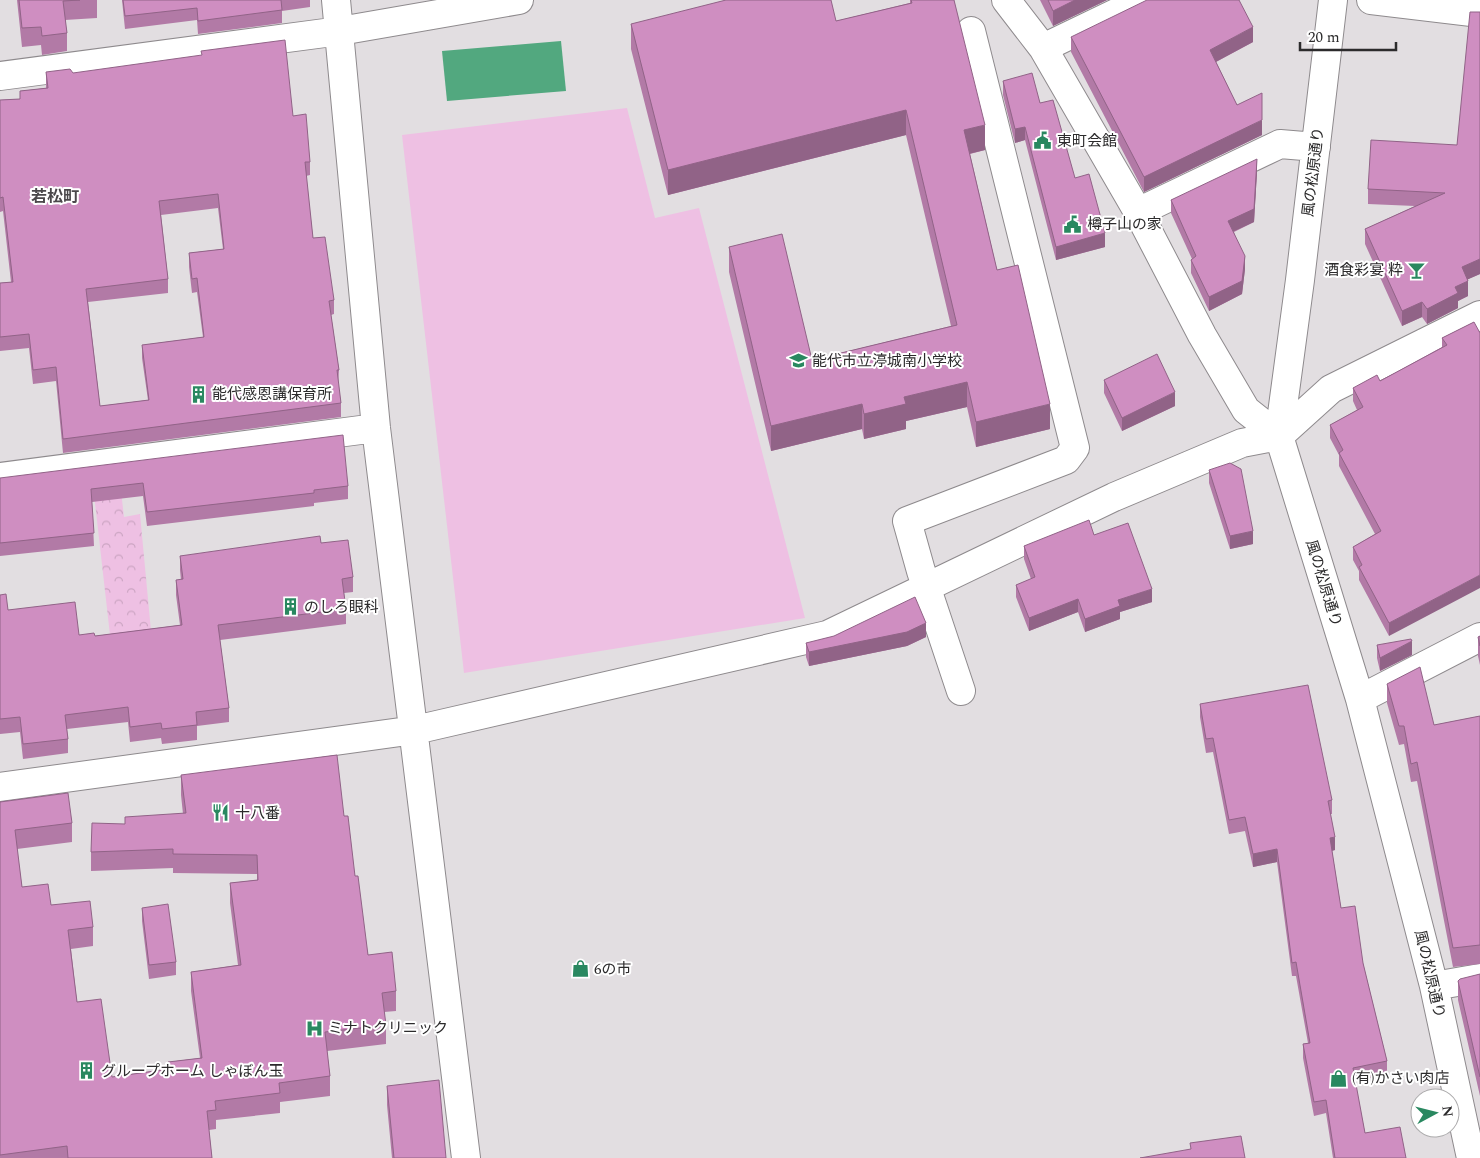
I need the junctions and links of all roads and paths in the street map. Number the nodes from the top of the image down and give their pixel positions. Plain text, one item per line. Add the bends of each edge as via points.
1 (336, 0) edge
2 (519, 0) edge
3 (1006, 0) edge
4 (1143, 0) edge
5 (1332, 0) edge
6 (1371, 0) edge
7 (1480, 13) edge
8 (340, 31) junction
9 (971, 31) dead end
10 (1043, 48) junction
11 (0, 76) edge
12 (1316, 147) junction
13 (1138, 212) junction
14 (1480, 315) edge
15 (376, 428) junction
16 (1279, 436) junction
17 (0, 477) edge
18 (927, 586) junction
19 (1480, 637) edge
20 (961, 691) dead end
21 (1360, 699) junction
22 (415, 730) junction
23 (0, 787) edge
24 (1480, 978) edge
25 (1434, 986) junction
26 (466, 1158) edge
27 (1470, 1158) edge

1 - 8 street
2 - 8 street
3 - 10 street
4 - 10 street
5 - 12 street, 風の松原通り
6 - 7 street
8 - 11 street
8 - 15 street
9 - 18 street via 1075,448 1066,460 907,521
10 - 13 street
12 - 13 street via 1280,144
12 - 16 street, 風の松原通り
13 - 16 street via 1202,335 1246,410
14 - 16 street via 1331,389
15 - 17 street
15 - 22 street
16 - 18 street via 1242,443 1123,493
16 - 21 street, 風の松原通り
18 - 20 street
18 - 22 street via 827,635
19 - 21 street
21 - 25 street, 風の松原通り
22 - 23 street
22 - 26 street
24 - 25 street
25 - 27 street, 風の松原通り

